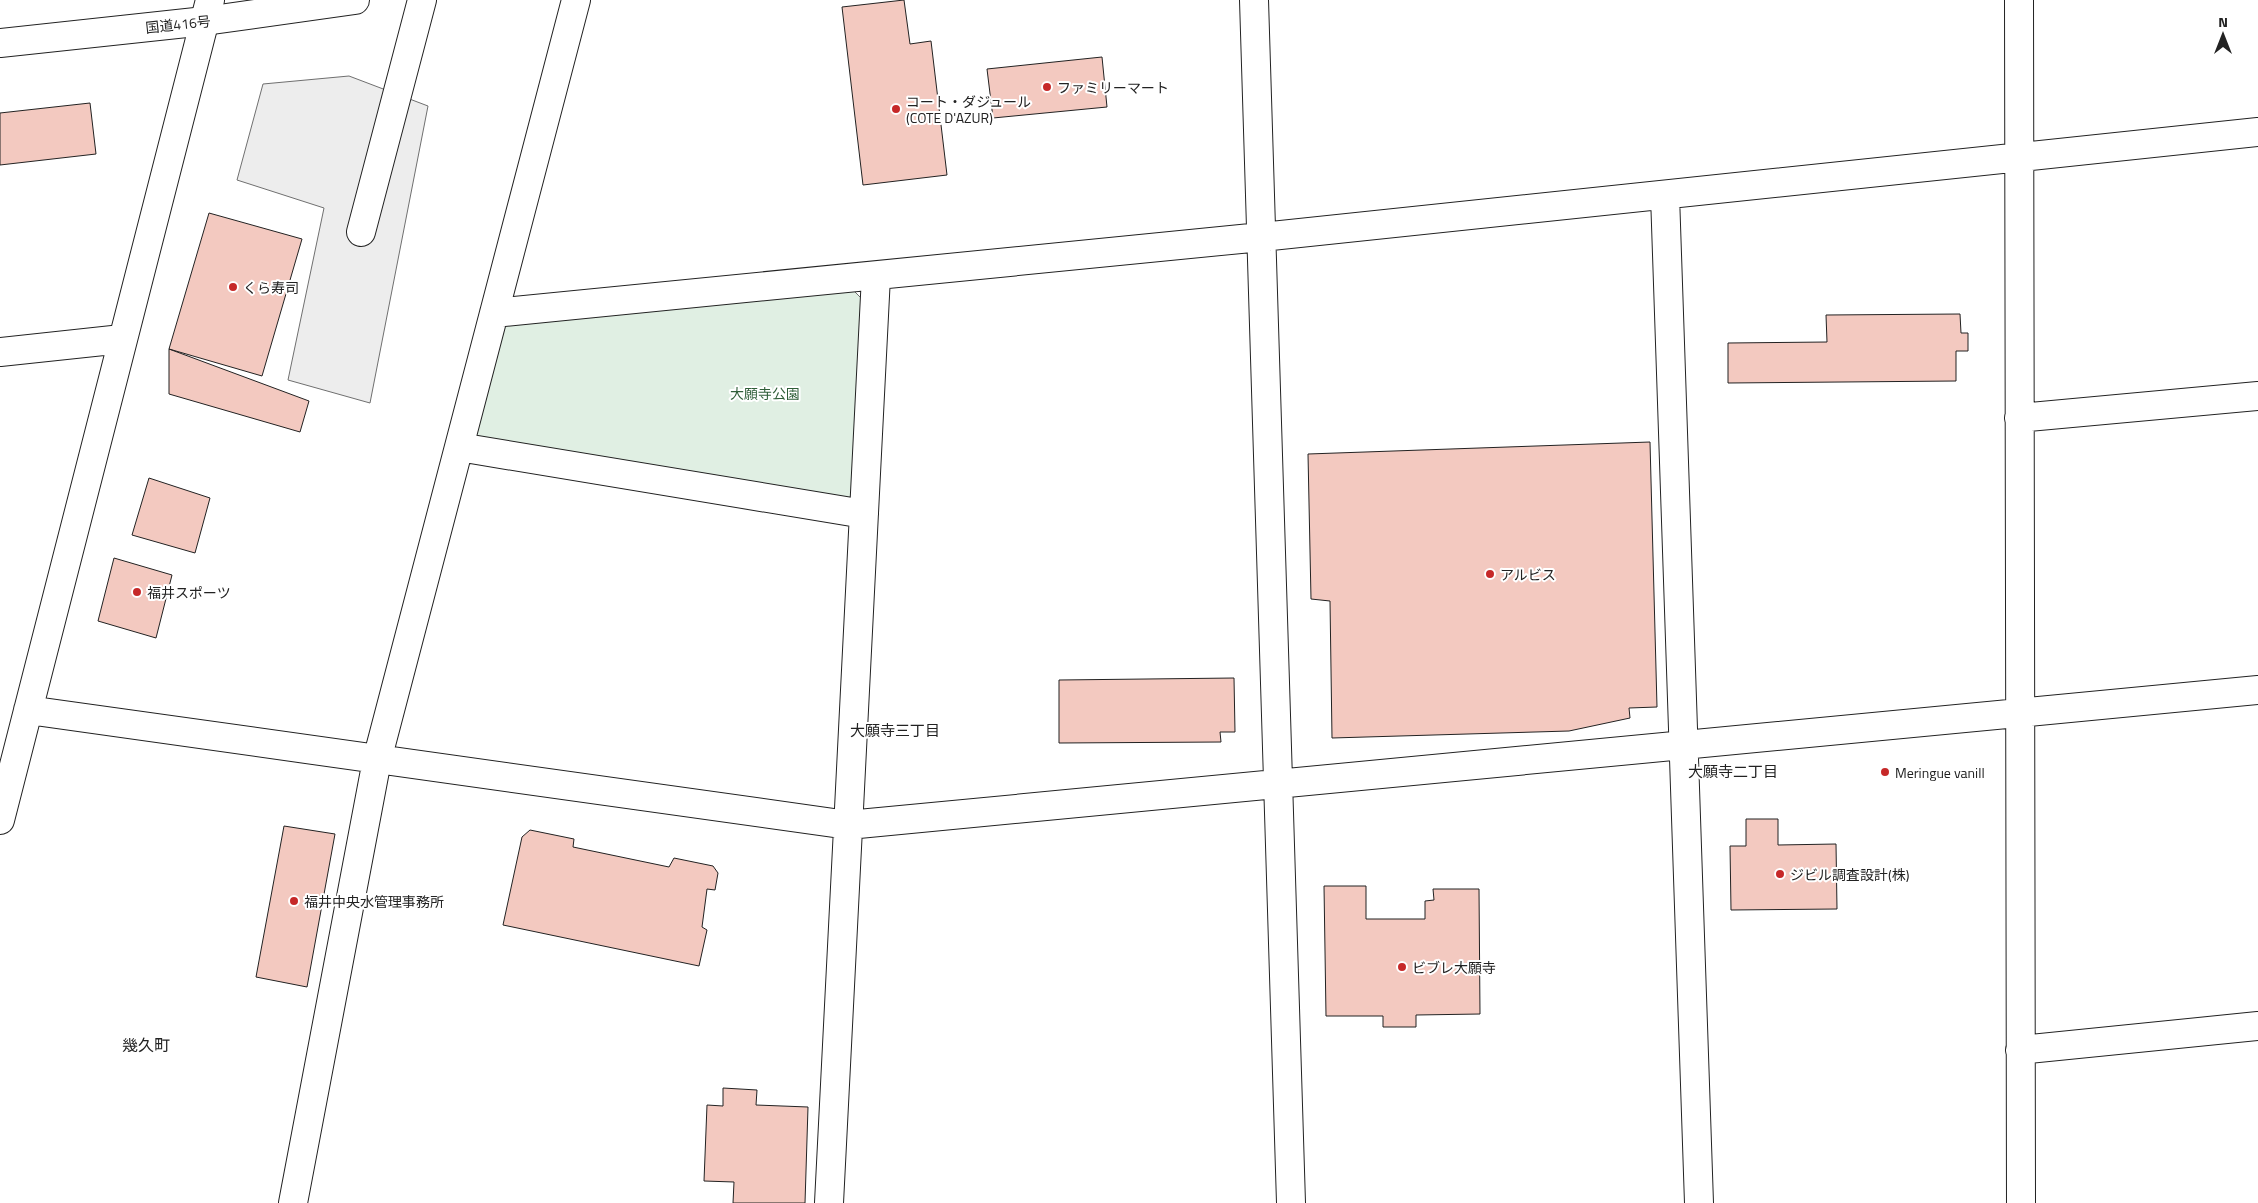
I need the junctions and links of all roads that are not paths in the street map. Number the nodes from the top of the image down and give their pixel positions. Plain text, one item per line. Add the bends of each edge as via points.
1 (355, 0) edge
2 (422, 0) edge
3 (576, 0) edge
4 (1254, 0) edge
5 (2019, 0) edge
6 (207, 10) edge
7 (0, 43) edge
8 (2258, 132) edge
9 (2019, 158) junction
10 (1665, 195) junction
11 (361, 232) dead end
12 (1261, 237) junction
13 (876, 276) junction
14 (494, 313) junction
15 (122, 339) junction
16 (0, 352) edge
17 (2258, 396) edge
18 (2019, 418) junction
19 (459, 447) junction
20 (864, 514) junction
21 (2258, 690) edge
22 (28, 710) junction
23 (2020, 712) junction
24 (1682, 745) junction
25 (377, 760) junction
26 (1277, 785) junction
27 (4, 787) edge
28 (0, 820) edge
29 (848, 825) junction
30 (2258, 1026) edge
31 (2020, 1050) junction
32 (293, 1203) edge
33 (829, 1203) edge
34 (1291, 1203) edge
35 (1699, 1203) edge
36 (2021, 1203) edge

1 - 6 main road, 国道416号
2 - 11 main road
3 - 14 main road
4 - 12 main road
5 - 9 main road
6 - 7 main road, 国道416号
6 - 15 main road
8 - 9 main road
9 - 10 main road
9 - 18 main road
10 - 12 main road
10 - 24 main road
12 - 13 main road
12 - 26 main road
13 - 14 main road
13 - 20 main road
14 - 19 main road
15 - 16 main road
15 - 22 main road
17 - 18 main road
18 - 23 main road
19 - 20 main road
19 - 25 main road
20 - 29 main road
21 - 23 main road
22 - 25 main road
22 - 27 main road
23 - 24 main road
23 - 31 main road
24 - 26 main road
24 - 35 main road
25 - 29 main road
25 - 32 main road
26 - 29 main road
26 - 34 main road
27 - 28 main road
29 - 33 main road
30 - 31 main road
31 - 36 main road

